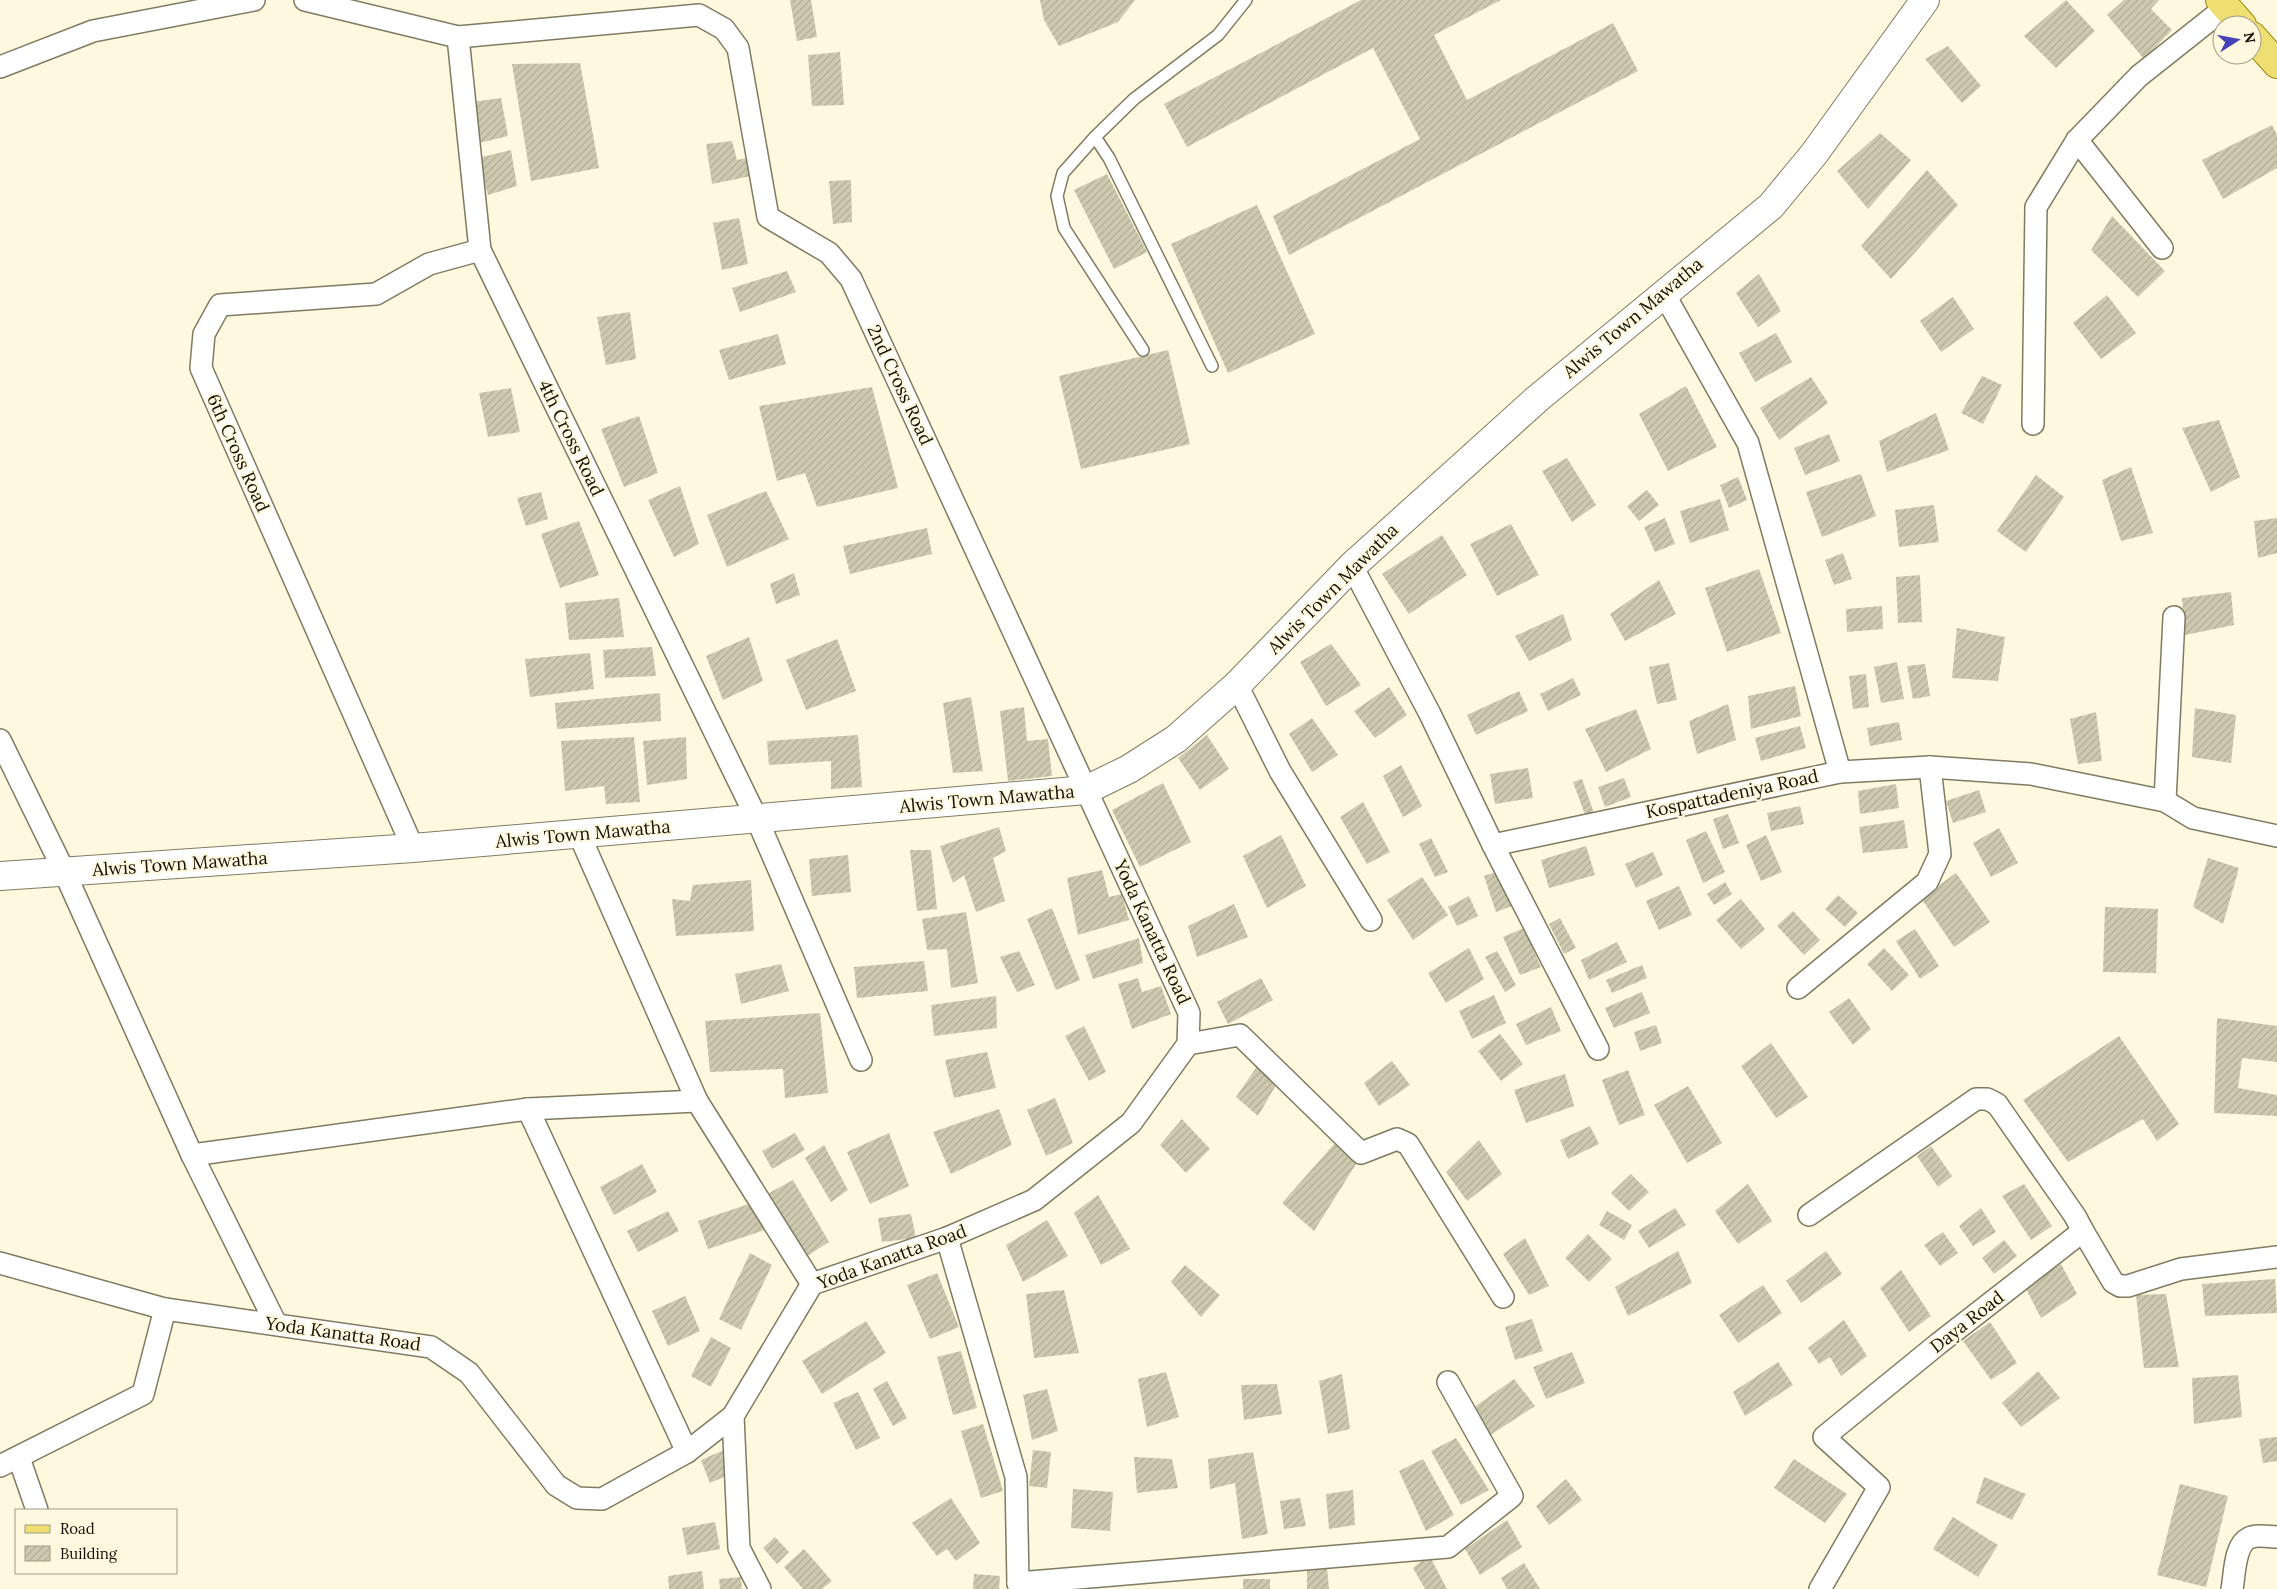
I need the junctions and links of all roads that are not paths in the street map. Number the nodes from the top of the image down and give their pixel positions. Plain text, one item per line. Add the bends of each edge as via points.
1 (254, 0) edge
2 (305, 0) edge
3 (1246, 0) edge
4 (1925, 0) edge
5 (2229, 11) edge
6 (458, 37) junction
7 (2262, 47) edge
8 (2277, 64) edge
9 (0, 67) edge
10 (1095, 137) junction
11 (2077, 140) junction
12 (2162, 248) dead end
13 (480, 250) junction
14 (1664, 292) junction
15 (1143, 350) dead end
16 (1212, 366) dead end
17 (2033, 424) dead end
18 (1352, 566) junction
19 (2174, 617) dead end
20 (1237, 685) junction
21 (0, 740) edge
22 (1930, 767) junction
23 (1840, 772) junction
24 (1086, 790) junction
25 (2164, 801) junction
26 (757, 819) junction
27 (579, 834) junction
28 (2277, 836) edge
29 (1493, 845) junction
30 (413, 848) junction
31 (64, 871) junction
32 (0, 876) edge
33 (1371, 920) dead end
34 (1798, 988) dead end
35 (1188, 1044) junction
36 (1598, 1050) dead end
37 (861, 1060) dead end
38 (697, 1101) junction
39 (528, 1110) junction
40 (192, 1155) junction
41 (1809, 1214) dead end
42 (2083, 1231) junction
43 (947, 1238) junction
44 (2277, 1257) edge
45 (0, 1263) edge
46 (812, 1284) junction
47 (1503, 1297) dead end
48 (165, 1309) junction
49 (276, 1324) junction
50 (1448, 1382) dead end
51 (733, 1416) junction
52 (688, 1452) junction
53 (10, 1462) edge
54 (36, 1509) edge
55 (2277, 1538) edge
56 (1019, 1586) edge
57 (760, 1589) edge
58 (1820, 1589) edge
59 (2232, 1589) edge

1 - 9 street via 93,31
2 - 6 street
3 - 10 lane via 1218,35 1134,99
4 - 14 street, Alwis Town Mawatha via 1814,154 1770,206
5 - 11 street via 2139,76
6 - 13 street, 4th Cross Road
6 - 24 street, 2nd Cross Road via 699,15 724,29 738,48 768,217 829,253 851,279
7 - 8 main road
10 - 15 lane via 1063,173 1057,196 1064,228
10 - 16 lane via 1109,158
11 - 12 street
11 - 17 street via 2036,207
13 - 26 street, 4th Cross Road
13 - 30 street, 6th Cross Road via 429,264 376,294 220,304 204,334 200,368
14 - 18 street, Alwis Town Mawatha via 1537,399
14 - 23 street via 1748,443
18 - 20 street, Alwis Town Mawatha
18 - 29 street via 1430,714
19 - 25 street
20 - 24 street, Alwis Town Mawatha via 1176,739
20 - 33 street via 1280,771
21 - 31 street
22 - 23 street, Kospattadeniya Road
22 - 25 street, Kospattadeniya Road via 2031,774
22 - 34 street via 1940,854 1927,882
23 - 29 street, Kospattadeniya Road
24 - 26 street, Alwis Town Mawatha
24 - 35 street, Yoda Kanatta Road via 1189,1013
25 - 28 street, Kospattadeniya Road via 2192,818
26 - 27 street, Alwis Town Mawatha
26 - 37 street, 4th Cross Road
27 - 30 street, Alwis Town Mawatha
27 - 38 street
29 - 36 street
30 - 31 street, Alwis Town Mawatha
31 - 32 street, Alwis Town Mawatha
31 - 40 street
35 - 43 street, Yoda Kanatta Road via 1124,1129 1034,1200
35 - 47 street via 1240,1035 1361,1153 1397,1139 1408,1144
38 - 39 street
38 - 46 street
39 - 40 street
39 - 52 street
40 - 49 street
41 - 42 street via 1976,1099 1987,1099 1998,1104
42 - 44 street via 2114,1282 2120,1286 2181,1269
42 - 58 street, Daya Road via 1824,1437 1879,1487
43 - 46 street, Yoda Kanatta Road
43 - 56 street via 1016,1477
45 - 48 street, Yoda Kanatta Road
46 - 51 street, Yoda Kanatta Road
48 - 49 street, Yoda Kanatta Road
48 - 53 street via 143,1394
49 - 52 street, Yoda Kanatta Road via 432,1347 469,1372 556,1485 577,1498 602,1499
50 - 56 street via 1512,1496 1448,1547
51 - 52 street, Yoda Kanatta Road
51 - 57 street via 739,1548
53 - 54 street
55 - 59 street via 2249,1538 2240,1547

